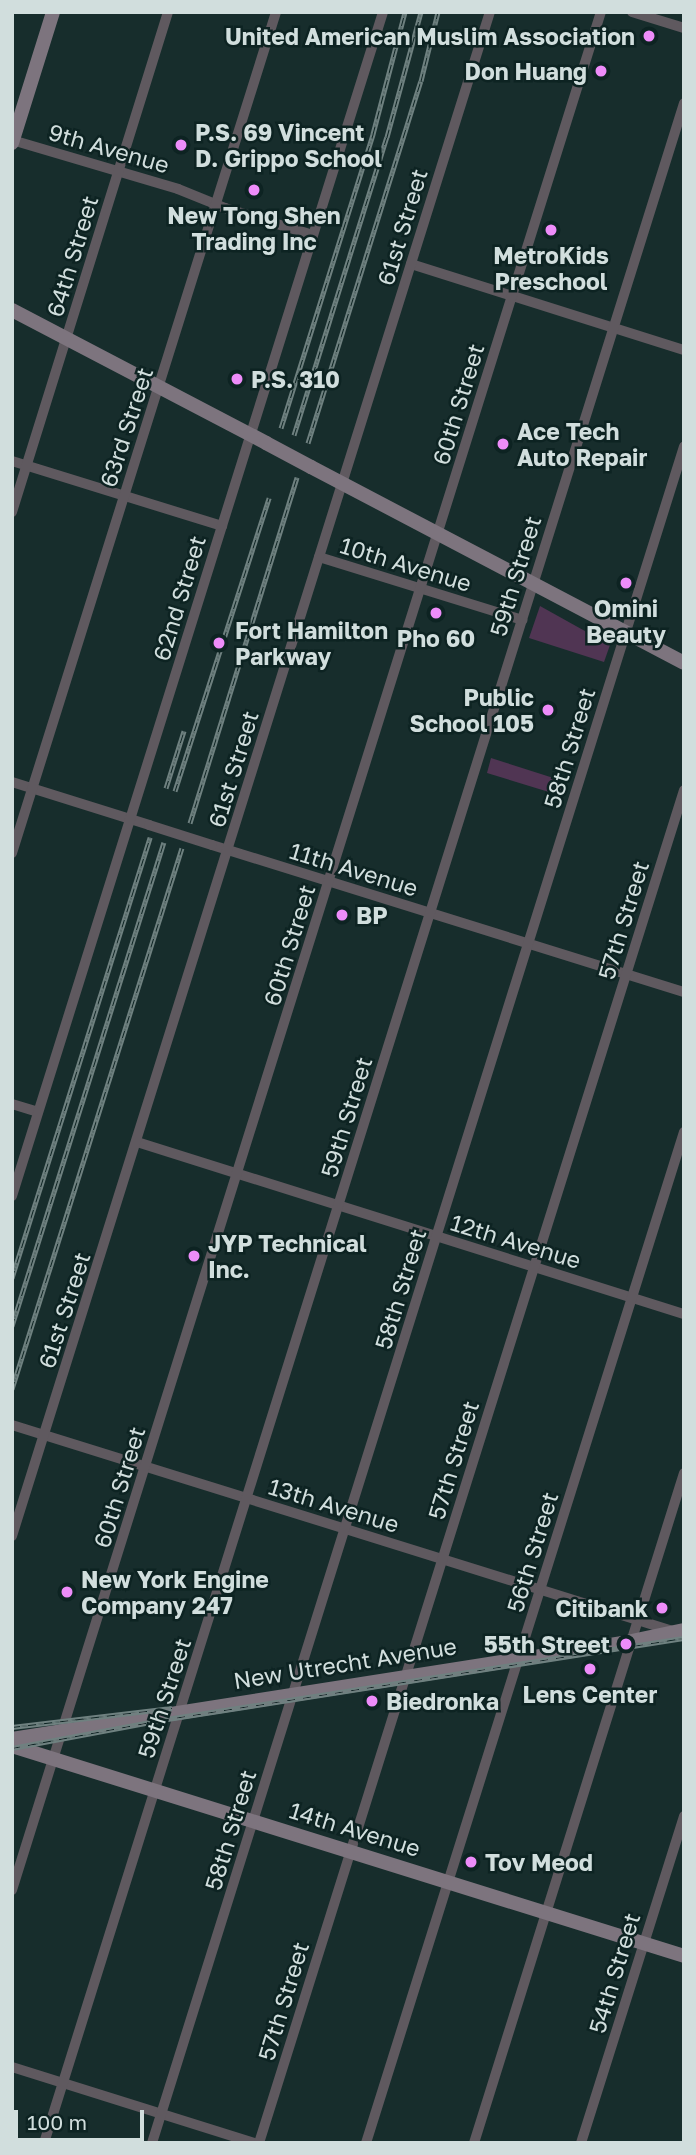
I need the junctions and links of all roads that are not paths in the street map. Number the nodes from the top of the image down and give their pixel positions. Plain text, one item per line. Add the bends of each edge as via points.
1 (53, 12) edge
2 (168, 12) edge
3 (276, 12) edge
4 (383, 12) edge
5 (490, 12) edge
6 (601, 12) edge
7 (632, 12) edge
8 (684, 28) edge
9 (684, 103) edge
10 (13, 141) edge
11 (118, 173) junction
12 (216, 204) junction
13 (313, 235) junction
14 (411, 264) junction
15 (512, 296) junction
16 (12, 310) edge
17 (613, 327) junction
18 (66, 339) junction
19 (684, 350) edge
20 (159, 387) junction
21 (251, 435) junction
22 (684, 446) edge
23 (12, 461) edge
24 (27, 465) junction
25 (336, 481) junction
26 (124, 496) junction
27 (12, 512) edge
28 (222, 526) junction
29 (438, 534) junction
30 (319, 557) junction
31 (533, 584) junction
32 (421, 589) junction
33 (522, 620) junction
34 (625, 632) junction
35 (684, 663) edge
36 (12, 782) edge
37 (33, 788) junction
38 (684, 790) edge
39 (130, 819) junction
40 (228, 850) junction
41 (12, 853) edge
42 (329, 881) junction
43 (430, 913) junction
44 (529, 943) junction
45 (626, 974) junction
46 (684, 992) edge
47 (12, 1104) edge
48 (38, 1112) junction
49 (684, 1132) edge
50 (137, 1142) junction
51 (237, 1174) junction
52 (12, 1196) edge
53 (338, 1205) junction
54 (436, 1236) junction
55 (534, 1267) junction
56 (631, 1297) junction
57 (684, 1314) edge
58 (12, 1425) edge
59 (44, 1435) junction
60 (146, 1466) junction
61 (684, 1473) edge
62 (246, 1498) junction
63 (345, 1529) junction
64 (12, 1536) edge
65 (442, 1559) junction
66 (540, 1590) junction
67 (638, 1620) junction
68 (681, 1632) edge
69 (631, 1641) junction
70 (518, 1659) junction
71 (406, 1676) junction
72 (292, 1694) junction
73 (180, 1712) junction
74 (62, 1731) junction
75 (12, 1739) edge
76 (12, 1746) edge
77 (53, 1759) junction
78 (155, 1790) junction
79 (684, 1816) edge
80 (253, 1821) junction
81 (350, 1852) junction
82 (448, 1882) junction
83 (12, 1890) edge
84 (546, 1913) junction
85 (644, 1944) junction
86 (684, 1956) edge
87 (12, 2067) edge
88 (63, 2083) junction
89 (161, 2113) junction
90 (44, 2143) edge
91 (152, 2143) edge
92 (256, 2143) edge
93 (366, 2143) edge
94 (474, 2143) edge
95 (581, 2143) edge

1 - 10 main road
2 - 11 street, 64th Street
3 - 12 street, 63rd Street
4 - 13 street, 62nd Street
5 - 14 street, 61st Street
6 - 15 street, 60th Street
7 - 8 street
9 - 17 street, 59th Street
10 - 11 street, 9th Avenue
11 - 12 street, 9th Avenue
11 - 18 street, 64th Street
12 - 13 street, 9th Avenue
12 - 20 street, 63rd Street
13 - 21 street, 62nd Street
14 - 15 street
14 - 25 street, 61st Street
15 - 17 street
15 - 29 street, 60th Street
16 - 18 main road
17 - 19 street
17 - 31 street, 59th Street
18 - 20 main road
18 - 24 street, 64th Street
20 - 21 main road
20 - 26 street, 63rd Street
21 - 25 main road, bridge
21 - 28 street, 62nd Street
22 - 34 street, 58th Street
23 - 24 street
24 - 26 street
24 - 27 street, 64th Street
25 - 29 main road
25 - 30 street, 61st Street
26 - 28 street
26 - 37 street, 63rd Street
28 - 39 street, 62nd Street
29 - 31 main road
29 - 32 street, 60th Street
30 - 32 street, 10th Avenue
30 - 40 street, 61st Street
31 - 33 street, 59th Street
31 - 34 main road
32 - 33 street, 10th Avenue
32 - 42 street, 60th Street
33 - 43 street, 59th Street
34 - 35 main road
34 - 44 street, 58th Street
36 - 37 street, 11th Avenue
37 - 39 street, 11th Avenue
37 - 41 street, 63rd Street
38 - 45 street, 57th Street
39 - 40 street, 11th Avenue, bridge
39 - 48 street, 62nd Street
40 - 42 street, 11th Avenue
40 - 50 street, 61st Street
42 - 43 street, 11th Avenue
42 - 51 street, 60th Street
43 - 44 street, 11th Avenue
43 - 53 street, 59th Street
44 - 45 street, 11th Avenue
44 - 54 street, 58th Street
45 - 46 street, 11th Avenue
45 - 55 street, 57th Street
47 - 48 street
48 - 52 street, 62nd Street
49 - 56 street, 56th Street
50 - 51 street, 12th Avenue
50 - 59 street, 61st Street
51 - 53 street, 12th Avenue
51 - 60 street, 60th Street
53 - 54 street, 12th Avenue
53 - 62 street, 59th Street
54 - 55 street, 12th Avenue
54 - 63 street, 58th Street
55 - 56 street, 12th Avenue
55 - 65 street, 57th Street
56 - 57 street, 12th Avenue
56 - 66 street, 56th Street
58 - 59 street, 13th Avenue
59 - 60 street, 13th Avenue
59 - 64 street, 61st Street
60 - 62 street, 13th Avenue
60 - 74 street, 60th Street
61 - 67 street
62 - 63 street, 13th Avenue
62 - 73 street, 59th Street
63 - 65 street, 13th Avenue
63 - 72 street, 58th Street
65 - 66 street, 13th Avenue
65 - 71 street, 57th Street
66 - 67 street, 13th Avenue
66 - 70 street, 56th Street
67 - 68 street, 13th Avenue
67 - 69 street
68 - 69 main road, New Utrecht Avenue
69 - 70 main road, New Utrecht Avenue
69 - 84 street
70 - 71 main road, New Utrecht Avenue
70 - 82 street, 56th Street
71 - 72 main road, New Utrecht Avenue
71 - 81 street, 57th Street
72 - 73 main road, New Utrecht Avenue
72 - 80 street, 58th Street
73 - 74 main road, New Utrecht Avenue
73 - 78 street, 59th Street
74 - 75 main road, New Utrecht Avenue
74 - 77 street, 60th Street
76 - 77 main road, 14th Avenue
77 - 78 main road, 14th Avenue
77 - 83 street, 60th Street
78 - 80 main road, 14th Avenue
78 - 88 street, 59th Street
79 - 85 street, 54th Street
80 - 81 main road, 14th Avenue
80 - 89 street, 58th Street
81 - 82 main road, 14th Avenue
81 - 92 street, 57th Street
82 - 84 main road, 14th Avenue
82 - 93 street, 56th Street
84 - 85 main road, 14th Avenue
84 - 94 street
85 - 86 main road, 14th Avenue
85 - 95 street, 54th Street
87 - 88 street
88 - 89 street
88 - 90 street, 59th Street
89 - 91 street, 58th Street
89 - 92 street

